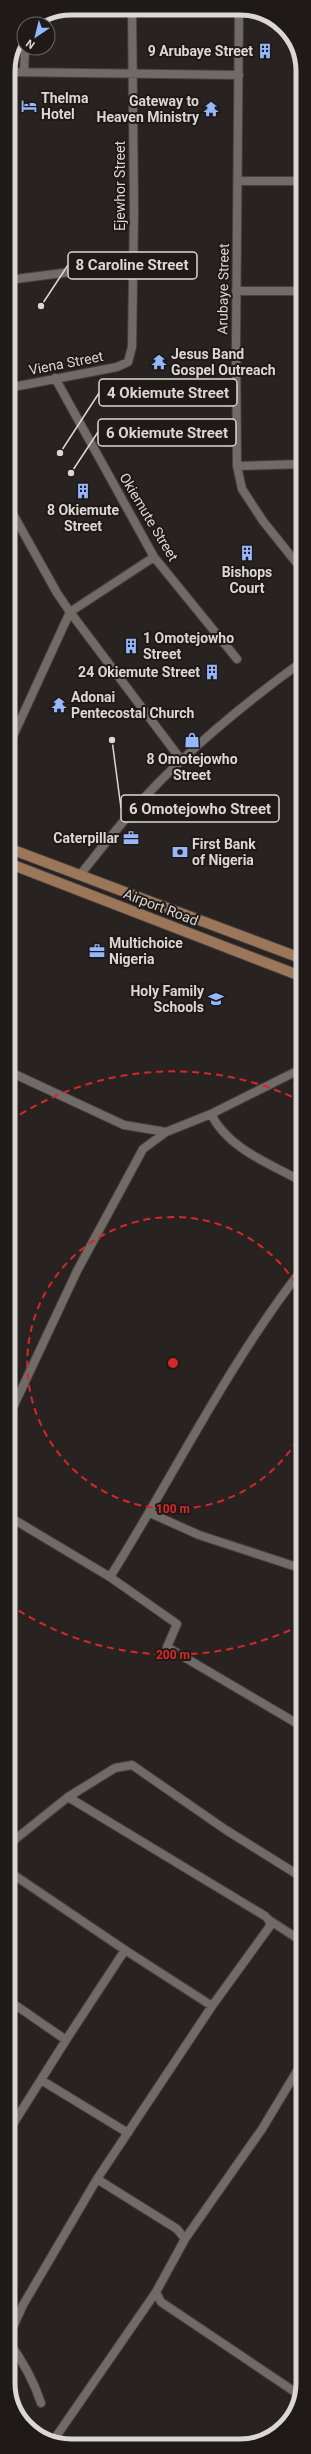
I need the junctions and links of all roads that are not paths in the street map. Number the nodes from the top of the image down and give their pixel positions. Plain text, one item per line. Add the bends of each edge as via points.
1 (132, 15) edge
2 (239, 15) edge
3 (25, 56) edge
4 (15, 72) edge
5 (24, 72) junction
6 (131, 74) junction
7 (239, 75) junction
8 (238, 181) junction
9 (296, 181) edge
10 (133, 264) junction
11 (15, 279) edge
12 (236, 291) junction
13 (296, 291) edge
14 (128, 362) joint
15 (54, 378) junction
16 (15, 386) edge
17 (296, 464) edge
18 (237, 466) junction
19 (15, 518) edge
20 (154, 557) junction
21 (296, 563) edge
22 (70, 612) junction
23 (237, 659) dead end
24 (296, 666) edge
25 (15, 732) edge
26 (182, 761) junction
27 (15, 851) edge
28 (15, 866) edge
29 (80, 875) junction
30 (266, 944) junction
31 (296, 955) edge
32 (260, 961) junction
33 (296, 974) edge
34 (296, 1072) edge
35 (15, 1074) edge
36 (211, 1114) junction
37 (166, 1132) junction
38 (296, 1178) edge
39 (296, 1277) edge
40 (15, 1403) edge
41 (150, 1513) junction
42 (15, 1520) edge
43 (296, 1566) edge
44 (110, 1577) junction
45 (296, 1723) edge
46 (68, 1797) junction
47 (15, 1839) edge
48 (296, 1874) edge
49 (15, 1876) edge
50 (268, 1920) junction
51 (296, 1938) edge
52 (125, 1950) junction
53 (15, 2005) edge
54 (212, 2006) junction
55 (66, 2040) junction
56 (296, 2073) edge
57 (41, 2080) junction
58 (15, 2121) edge
59 (128, 2133) junction
60 (97, 2179) junction
61 (185, 2239) junction
62 (156, 2292) junction
63 (15, 2323) edge
64 (15, 2351) edge
65 (295, 2392) edge
66 (41, 2403) dead end
67 (56, 2437) edge

1 - 6 street, Ejewhor Street
2 - 7 street, Arubaye Street
3 - 5 street
4 - 5 street
5 - 6 street
6 - 7 street
6 - 10 street, Ejewhor Street
7 - 8 street, Arubaye Street
8 - 9 street
8 - 12 street, Arubaye Street
10 - 11 street
10 - 14 street, Ejewhor Street via 132,347
12 - 13 street
12 - 18 street, Arubaye Street
14 - 15 street, Viena Street via 116,367
15 - 16 street, Viena Street
15 - 20 street, Okiemute Street
17 - 18 street
18 - 21 street, Arubaye Street via 242,490
19 - 22 street
20 - 22 street
20 - 23 street, Okiemute Street
22 - 25 street
22 - 26 street
24 - 26 street via 264,689
26 - 29 street via 142,800
27 - 29 main road, Airport Road
28 - 32 main road, Airport Road
29 - 30 main road, Airport Road
30 - 31 main road, Airport Road
30 - 32 main road
32 - 33 main road, Airport Road
34 - 36 street
35 - 37 street via 124,1125
36 - 37 street
36 - 38 street via 217,1126 235,1144
37 - 40 street via 143,1149 77,1271
39 - 41 street via 214,1401
41 - 43 street via 199,1535
41 - 44 street
42 - 44 street
44 - 45 street via 177,1624 167,1647
46 - 47 street
46 - 48 street via 115,1768 132,1765 226,1830
46 - 50 street
49 - 52 street
50 - 51 street
50 - 54 street via 270,1926 267,1932
52 - 54 street
52 - 55 street
53 - 55 street
54 - 59 street
55 - 57 street
56 - 61 street via 262,2129
57 - 58 street
57 - 59 street
59 - 60 street
60 - 61 street via 177,2229
60 - 63 street
61 - 62 street
62 - 65 street via 161,2302
62 - 67 street
64 - 66 street via 34,2381

